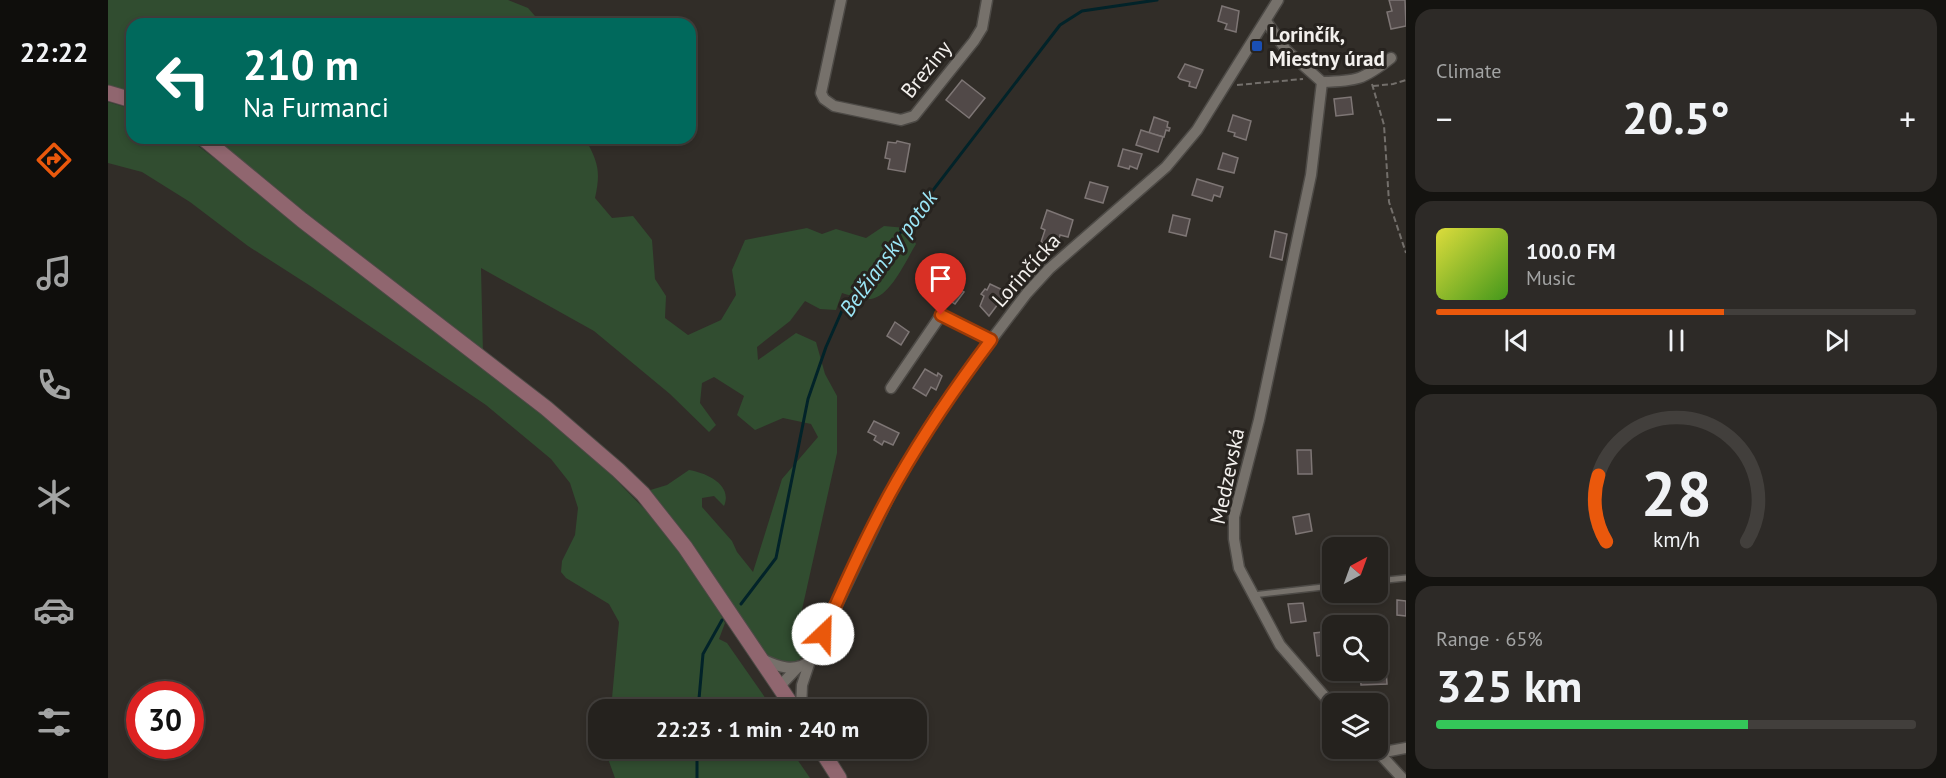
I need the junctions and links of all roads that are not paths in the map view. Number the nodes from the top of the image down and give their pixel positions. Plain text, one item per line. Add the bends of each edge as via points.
1 (841, 0) edge
2 (987, 0) edge
3 (1278, 0) edge
4 (1266, 21) junction
5 (1390, 58) dead end
6 (1320, 80) junction
7 (108, 93) edge
8 (126, 98) edge
9 (210, 144) edge
10 (991, 340) junction
11 (891, 388) dead end
12 (1406, 578) edge
13 (1388, 580) edge
14 (1322, 587) edge
15 (1253, 595) junction
16 (761, 659) junction
17 (810, 661) junction
18 (798, 668) junction
19 (803, 682) junction
20 (782, 690) junction
21 (1322, 693) edge
22 (788, 699) edge
23 (802, 699) edge
24 (1406, 748) edge
25 (1388, 750) edge
26 (827, 759) edge
27 (1384, 759) edge
28 (839, 778) edge
29 (1402, 778) edge

1 - 2 street, Breziny via 821,93 824,99 834,106 901,120 914,116 974,41
3 - 4 street, Lorinčícka
4 - 6 street via 1286,50
4 - 10 street, Lorinčícka via 1197,130 1166,167 1049,268
5 - 6 street via 1371,80
6 - 15 street, Medzevská via 1311,175 1259,420 1234,517 1239,568
7 - 8 main road
9 - 16 main road via 302,220 546,408 618,470 666,521
10 - 11 street via 941,315
10 - 17 street, Lorinčícka via 938,413 896,482
12 - 13 lane
14 - 15 lane
15 - 21 street, Medzevská via 1280,645
16 - 18 street via 780,667
16 - 20 main road
17 - 18 street
17 - 19 street, Lorinčícka
18 - 20 street
19 - 20 street via 795,689
19 - 23 street, Lorinčícka
20 - 22 main road
24 - 25 street
26 - 28 main road
27 - 29 street

